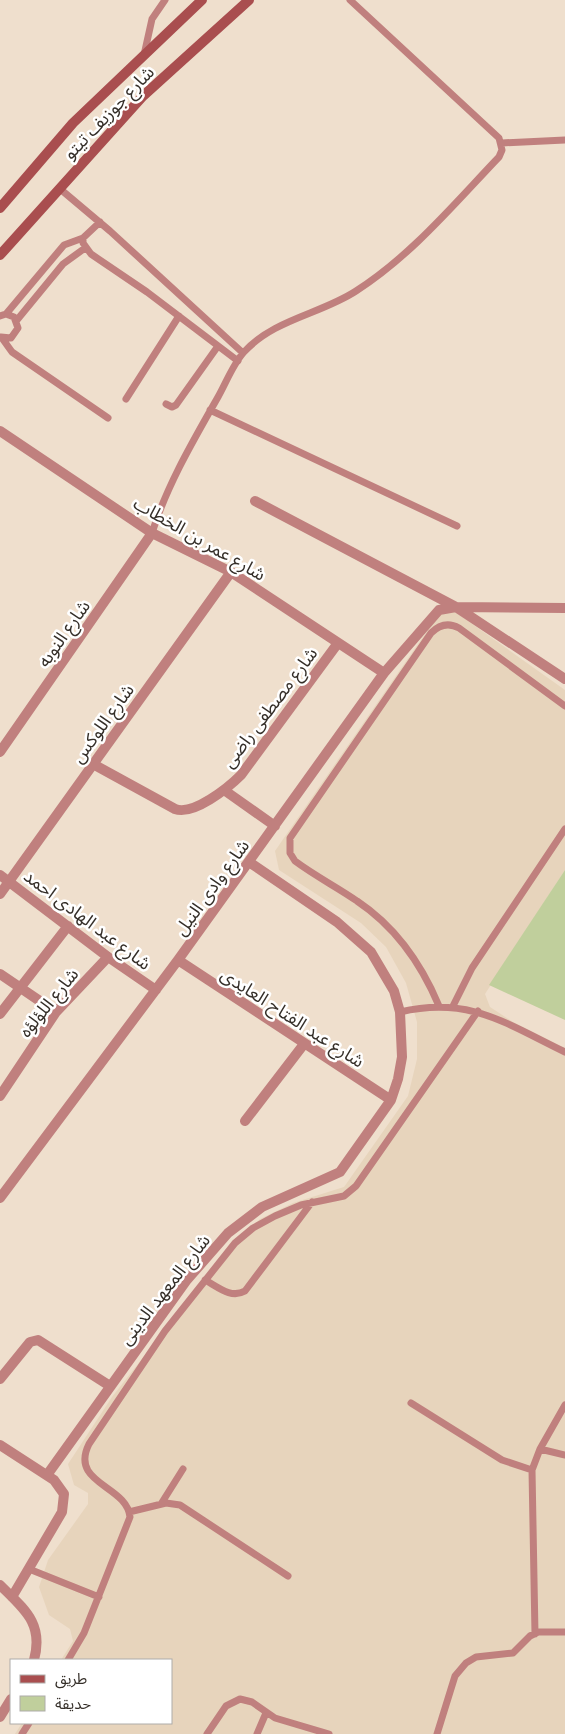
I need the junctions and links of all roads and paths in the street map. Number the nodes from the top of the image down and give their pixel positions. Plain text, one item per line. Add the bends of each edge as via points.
1 (165, 0) edge
2 (202, 0) edge
3 (249, 0) edge
4 (350, 0) edge
5 (144, 55) junction
6 (565, 140) edge
7 (502, 143) junction
8 (58, 188) junction
9 (0, 208) edge
10 (100, 222) junction
11 (83, 238) junction
12 (85, 248) junction
13 (0, 255) edge
14 (3, 315) edge
15 (179, 316) junction
16 (17, 320) junction
17 (1, 337) edge
18 (218, 346) junction
19 (243, 353) junction
20 (238, 361) junction
21 (126, 398) dead end
22 (166, 404) dead end
23 (210, 410) junction
24 (108, 418) dead end
25 (0, 431) edge
26 (255, 501) dead end
27 (457, 526) dead end
28 (152, 533) junction
29 (231, 572) junction
30 (456, 607) junction
31 (565, 608) edge
32 (338, 642) junction
33 (384, 673) junction
34 (565, 679) edge
35 (565, 706) edge
36 (0, 752) edge
37 (92, 764) junction
38 (224, 790) junction
39 (275, 826) junction
40 (565, 829) edge
41 (249, 862) junction
42 (5, 878) edge
43 (0, 894) edge
44 (68, 926) junction
45 (108, 957) junction
46 (178, 960) junction
47 (0, 974) edge
48 (20, 988) junction
49 (156, 990) junction
50 (439, 1006) junction
51 (453, 1006) junction
52 (478, 1011) junction
53 (56, 1012) junction
54 (400, 1012) junction
55 (0, 1014) edge
56 (304, 1044) junction
57 (565, 1052) edge
58 (0, 1096) edge
59 (391, 1100) junction
60 (245, 1122) dead end
61 (0, 1198) edge
62 (312, 1202) junction
63 (205, 1280) junction
64 (0, 1379) edge
65 (110, 1386) junction
66 (411, 1402) dead end
67 (565, 1405) edge
68 (0, 1445) edge
69 (540, 1448) junction
70 (565, 1455) edge
71 (183, 1469) dead end
72 (532, 1470) junction
73 (47, 1475) junction
74 (161, 1504) junction
75 (129, 1512) junction
76 (29, 1569) junction
77 (288, 1576) dead end
78 (0, 1584) edge
79 (12, 1597) junction
80 (99, 1597) junction
81 (565, 1632) edge
82 (534, 1634) junction
83 (34, 1659) edge
84 (69, 1659) edge
85 (10, 1701) edge
86 (266, 1713) junction
87 (0, 1717) edge
88 (207, 1734) edge
89 (258, 1734) edge
90 (329, 1734) edge
91 (437, 1734) edge

1 - 5 lane via 152,19
2 - 5 main road, شارع جوزيف تيتو
3 - 8 main road, شارع جوزيف تيتو via 143,96
4 - 7 lane
5 - 9 main road, شارع جوزيف تيتو via 73,122
6 - 7 lane
7 - 19 lane via 499,157 401,258 335,304 271,331
8 - 10 lane
8 - 13 main road, شارع جوزيف تيتو
10 - 11 lane
10 - 19 lane
11 - 12 lane
11 - 14 lane via 64,245
12 - 15 lane
12 - 16 lane via 63,264
14 - 16 lane
15 - 18 lane
15 - 21 lane
16 - 17 lane via 14,336
17 - 24 lane via 12,352
18 - 20 lane
18 - 22 lane via 176,405
19 - 20 lane
20 - 23 lane
23 - 27 lane
23 - 28 lane via 168,489
25 - 28 street, شارع عمر بن الخطاب
26 - 30 street
28 - 29 street, شارع عمر بن الخطاب
28 - 36 street, شارع النوبه
29 - 32 street, شارع عمر بن الخطاب
29 - 37 street, شارع اللوكس
30 - 31 street
30 - 33 street, شارع وادى النيل via 439,610
30 - 34 street
32 - 33 street, شارع عمر بن الخطاب
32 - 38 street, شارع مصطفى راضى via 240,775
33 - 39 street, شارع وادى النيل
35 - 50 lane via 459,628 439,626 290,838 290,853 295,861 358,902 392,930 420,966
37 - 38 street, شارع مصطفى راضى via 180,811 190,811
37 - 42 street, شارع اللوكس
38 - 39 street
39 - 41 street, شارع وادى النيل
40 - 51 lane via 472,968
41 - 46 street, شارع وادى النيل
41 - 54 street, شارع المعهد الدينى via 355,936 384,970
42 - 43 street, شارع اللوكس
42 - 44 street, شارع عبد الهادى احمد
44 - 45 street, شارع عبد الهادى احمد
44 - 48 street
45 - 49 street, شارع عبد الهادى احمد
45 - 53 street, شارع اللؤلؤه
46 - 49 street, شارع وادى النيل
46 - 56 street, شارع عبد الفتاح العايدى
47 - 48 street
48 - 53 street
48 - 55 street
49 - 61 street, شارع وادى النيل
50 - 51 lane
50 - 54 lane
51 - 52 lane
52 - 57 lane
52 - 62 lane via 356,1186 344,1196
53 - 58 street, شارع اللؤلؤه
54 - 59 street, شارع المعهد الدينى via 402,1057
56 - 59 street, شارع عبد الفتاح العايدى
56 - 60 street
59 - 65 street, شارع المعهد الدينى via 340,1172 262,1207 228,1233 186,1281
62 - 63 lane via 253,1228
62 - 63 lane via 245,1291 233,1294
63 - 75 lane via 135,1373 86,1450 85,1462 89,1473 125,1502
64 - 65 street via 30,1342 38,1340
65 - 73 street, شارع المعهد الدينى
66 - 72 lane via 502,1460
67 - 69 lane
68 - 73 street
69 - 70 lane
69 - 72 lane
71 - 74 lane
72 - 82 lane
73 - 76 street via 64,1494 62,1512
74 - 75 lane
74 - 77 lane via 184,1507
75 - 80 lane via 128,1527
76 - 79 street
76 - 80 lane
78 - 79 street
79 - 83 street via 26,1610 36,1629
80 - 84 lane
81 - 82 lane
82 - 91 lane via 513,1653 476,1657 462,1667 455,1676
85 - 87 street
86 - 88 lane via 252,1702 234,1700 226,1706
86 - 89 lane
86 - 90 lane

